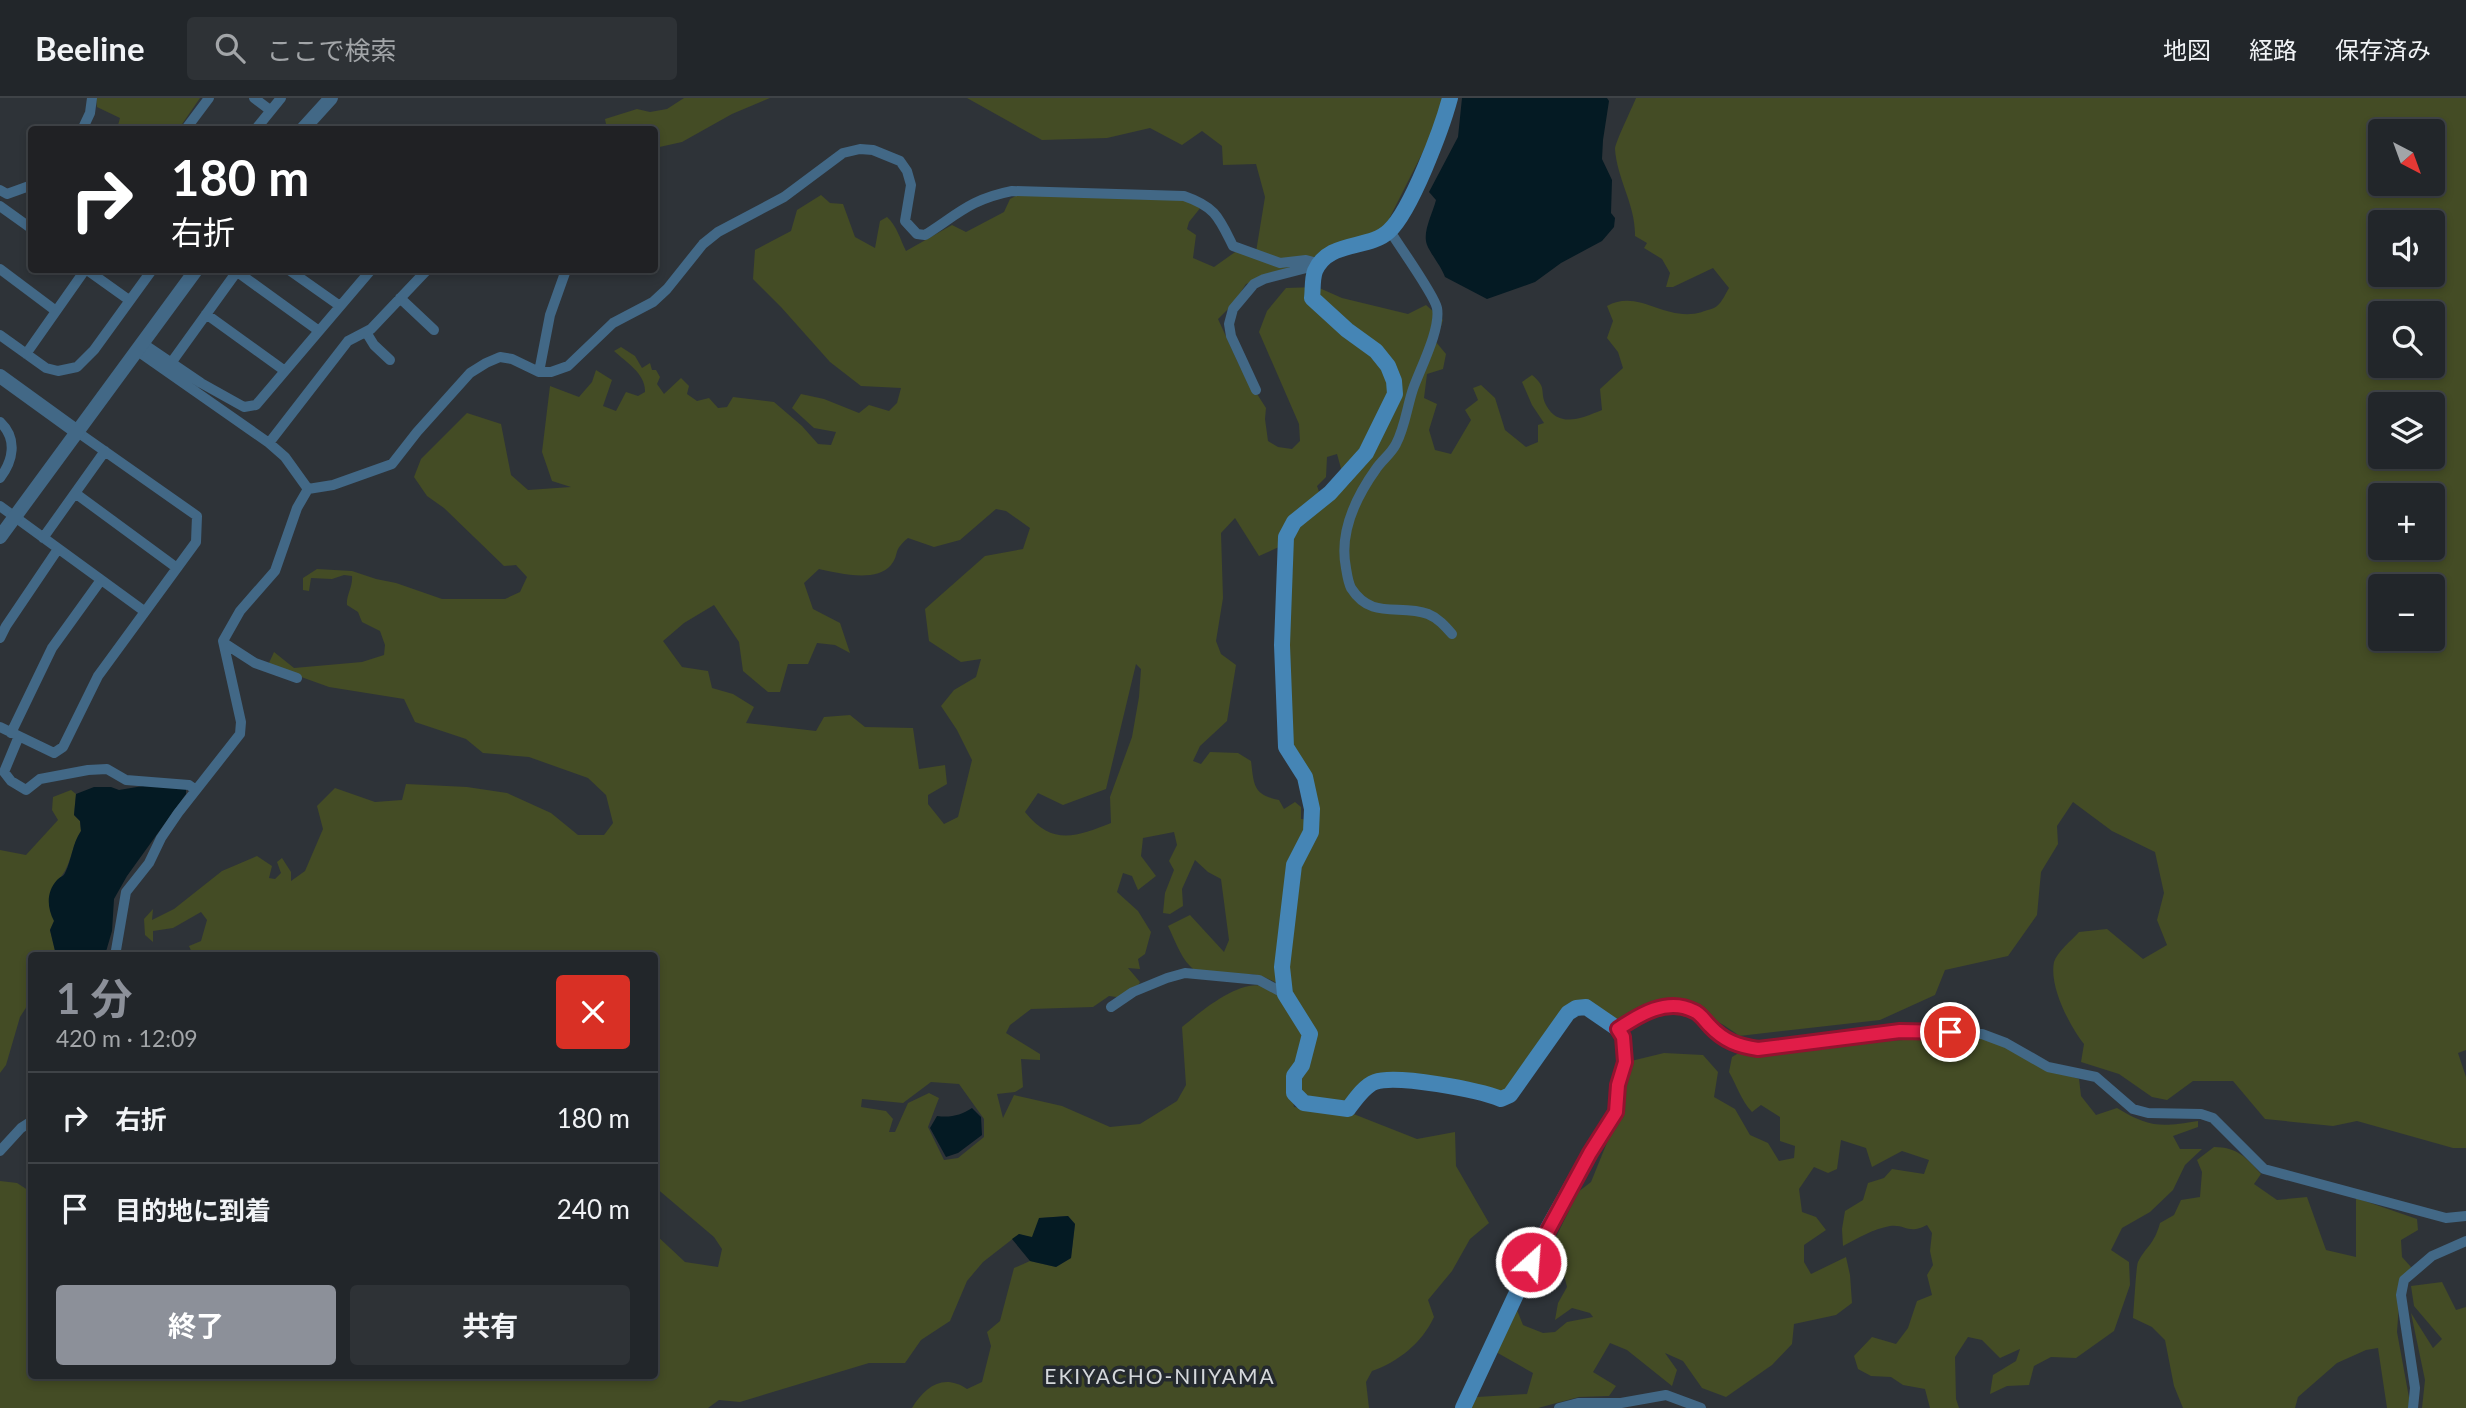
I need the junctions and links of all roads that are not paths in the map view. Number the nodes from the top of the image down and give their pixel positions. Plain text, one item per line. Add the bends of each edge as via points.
1 (92, 98) edge
2 (209, 98) edge
3 (254, 98) edge
4 (281, 98) edge
5 (331, 98) edge
6 (1450, 98) edge
7 (270, 110) junction
8 (84, 126) edge
9 (188, 126) edge
10 (258, 126) edge
11 (306, 126) edge
12 (28, 186) edge
13 (0, 188) edge
14 (0, 206) edge
15 (28, 226) edge
16 (1390, 231) junction
17 (1321, 264) junction
18 (0, 269) edge
19 (84, 273) edge
20 (90, 273) edge
21 (150, 273) edge
22 (195, 273) edge
23 (235, 273) edge
24 (241, 273) edge
25 (298, 273) edge
26 (368, 273) edge
27 (424, 273) edge
28 (565, 273) edge
29 (400, 298) junction
30 (129, 300) junction
31 (340, 306) junction
32 (56, 310) junction
33 (206, 314) junction
34 (434, 330) dead end
35 (319, 331) junction
36 (366, 332) junction
37 (0, 335) edge
38 (139, 347) junction
39 (26, 354) junction
40 (390, 360) dead end
41 (171, 362) junction
42 (285, 371) junction
43 (539, 372) junction
44 (0, 376) edge
45 (1256, 390) dead end
46 (0, 422) edge
47 (76, 431) junction
48 (269, 443) junction
49 (105, 451) junction
50 (0, 478) edge
51 (308, 489) junction
52 (75, 493) junction
53 (0, 506) edge
54 (14, 517) junction
55 (0, 537) edge
56 (43, 538) junction
57 (58, 549) junction
58 (177, 568) junction
59 (101, 580) junction
60 (144, 611) junction
61 (1452, 634) dead end
62 (0, 638) edge
63 (223, 643) junction
64 (297, 678) dead end
65 (0, 727) edge
66 (15, 735) junction
67 (196, 790) junction
68 (116, 952) edge
69 (1285, 994) junction
70 (1111, 1007) dead end
71 (1618, 1029) junction
72 (28, 1124) edge
73 (0, 1151) edge
74 (2466, 1216) edge
75 (2466, 1241) edge
76 (1463, 1408) edge
77 (1559, 1408) edge
78 (1700, 1408) edge
79 (2413, 1408) edge

1 - 8 street
2 - 9 street
3 - 7 street
4 - 7 street
5 - 11 street
6 - 16 main road via 1409,205
7 - 10 street
12 - 13 street via 7,194
14 - 15 street
16 - 17 main road via 1344,247
16 - 61 street via 1437,308 1435,325 1405,423 1396,445 1359,499 1345,534 1343,554 1351,587 1366,603 1427,613
17 - 43 street via 1306,260 1280,263 1233,246 1213,211 1184,196 1012,191 969,204 925,235 917,234 905,221 911,185 907,171 887,154 860,149 843,153 784,197 718,232 653,302 613,323 568,366
17 - 45 street via 1254,284 1233,309 1231,335
17 - 69 main road via 1315,271 1312,299 1376,351 1388,366 1395,394 1366,453 1330,493 1294,522 1286,537 1282,645 1286,747 1305,777 1312,809 1311,831 1294,865 1288,895 1282,967
18 - 32 street
19 - 32 street
20 - 30 street
21 - 30 street
22 - 38 street
23 - 33 street
24 - 35 street
25 - 31 street
26 - 31 street
27 - 29 street
28 - 43 street via 550,314
29 - 34 street
29 - 36 street
30 - 39 street via 77,367 46,368
31 - 35 street
32 - 39 street
33 - 41 street
33 - 42 street
35 - 42 street
36 - 40 street
36 - 48 street via 348,341
37 - 39 street
38 - 41 street
38 - 47 street
38 - 48 street
41 - 42 street via 244,407 256,405
43 - 51 street via 512,359 500,357 486,363 470,373 392,464
44 - 47 street
46 - 50 street via 13,448
47 - 49 street
47 - 54 street
48 - 51 street
49 - 52 street
49 - 58 street via 197,516 196,542
51 - 63 street via 275,571 240,611
52 - 56 street
52 - 58 street
53 - 54 street
54 - 55 street
54 - 56 street
56 - 57 street
57 - 59 street
57 - 62 street
58 - 60 street
59 - 60 street
59 - 66 street via 52,648
60 - 66 street via 98,676 63,747 54,753
63 - 64 street via 255,663
63 - 67 street via 240,734
65 - 66 street
66 - 67 street via 4,772 26,790 40,779 107,769 126,780 189,785
67 - 68 street via 126,892
69 - 70 street via 1259,980 1185,973 1133,992
69 - 71 main road via 1310,1034 1302,1065 1294,1076 1294,1093 1304,1103 1348,1109 1372,1082 1384,1079 1444,1084 1501,1099 1510,1095 1576,1008 1586,1007
71 - 74 street via 1657,1007 1681,1007 1695,1011 1718,1035 1737,1046 1758,1049 1900,1031 1982,1034 2048,1067 2096,1077 2133,1109 2213,1118 2264,1169 2446,1218
71 - 76 main road via 1625,1062 1616,1112 1542,1240
72 - 73 street
75 - 79 street via 2432,1256 2404,1280 2401,1296 2415,1388
77 - 78 street via 1578,1403 1621,1404 1666,1395

